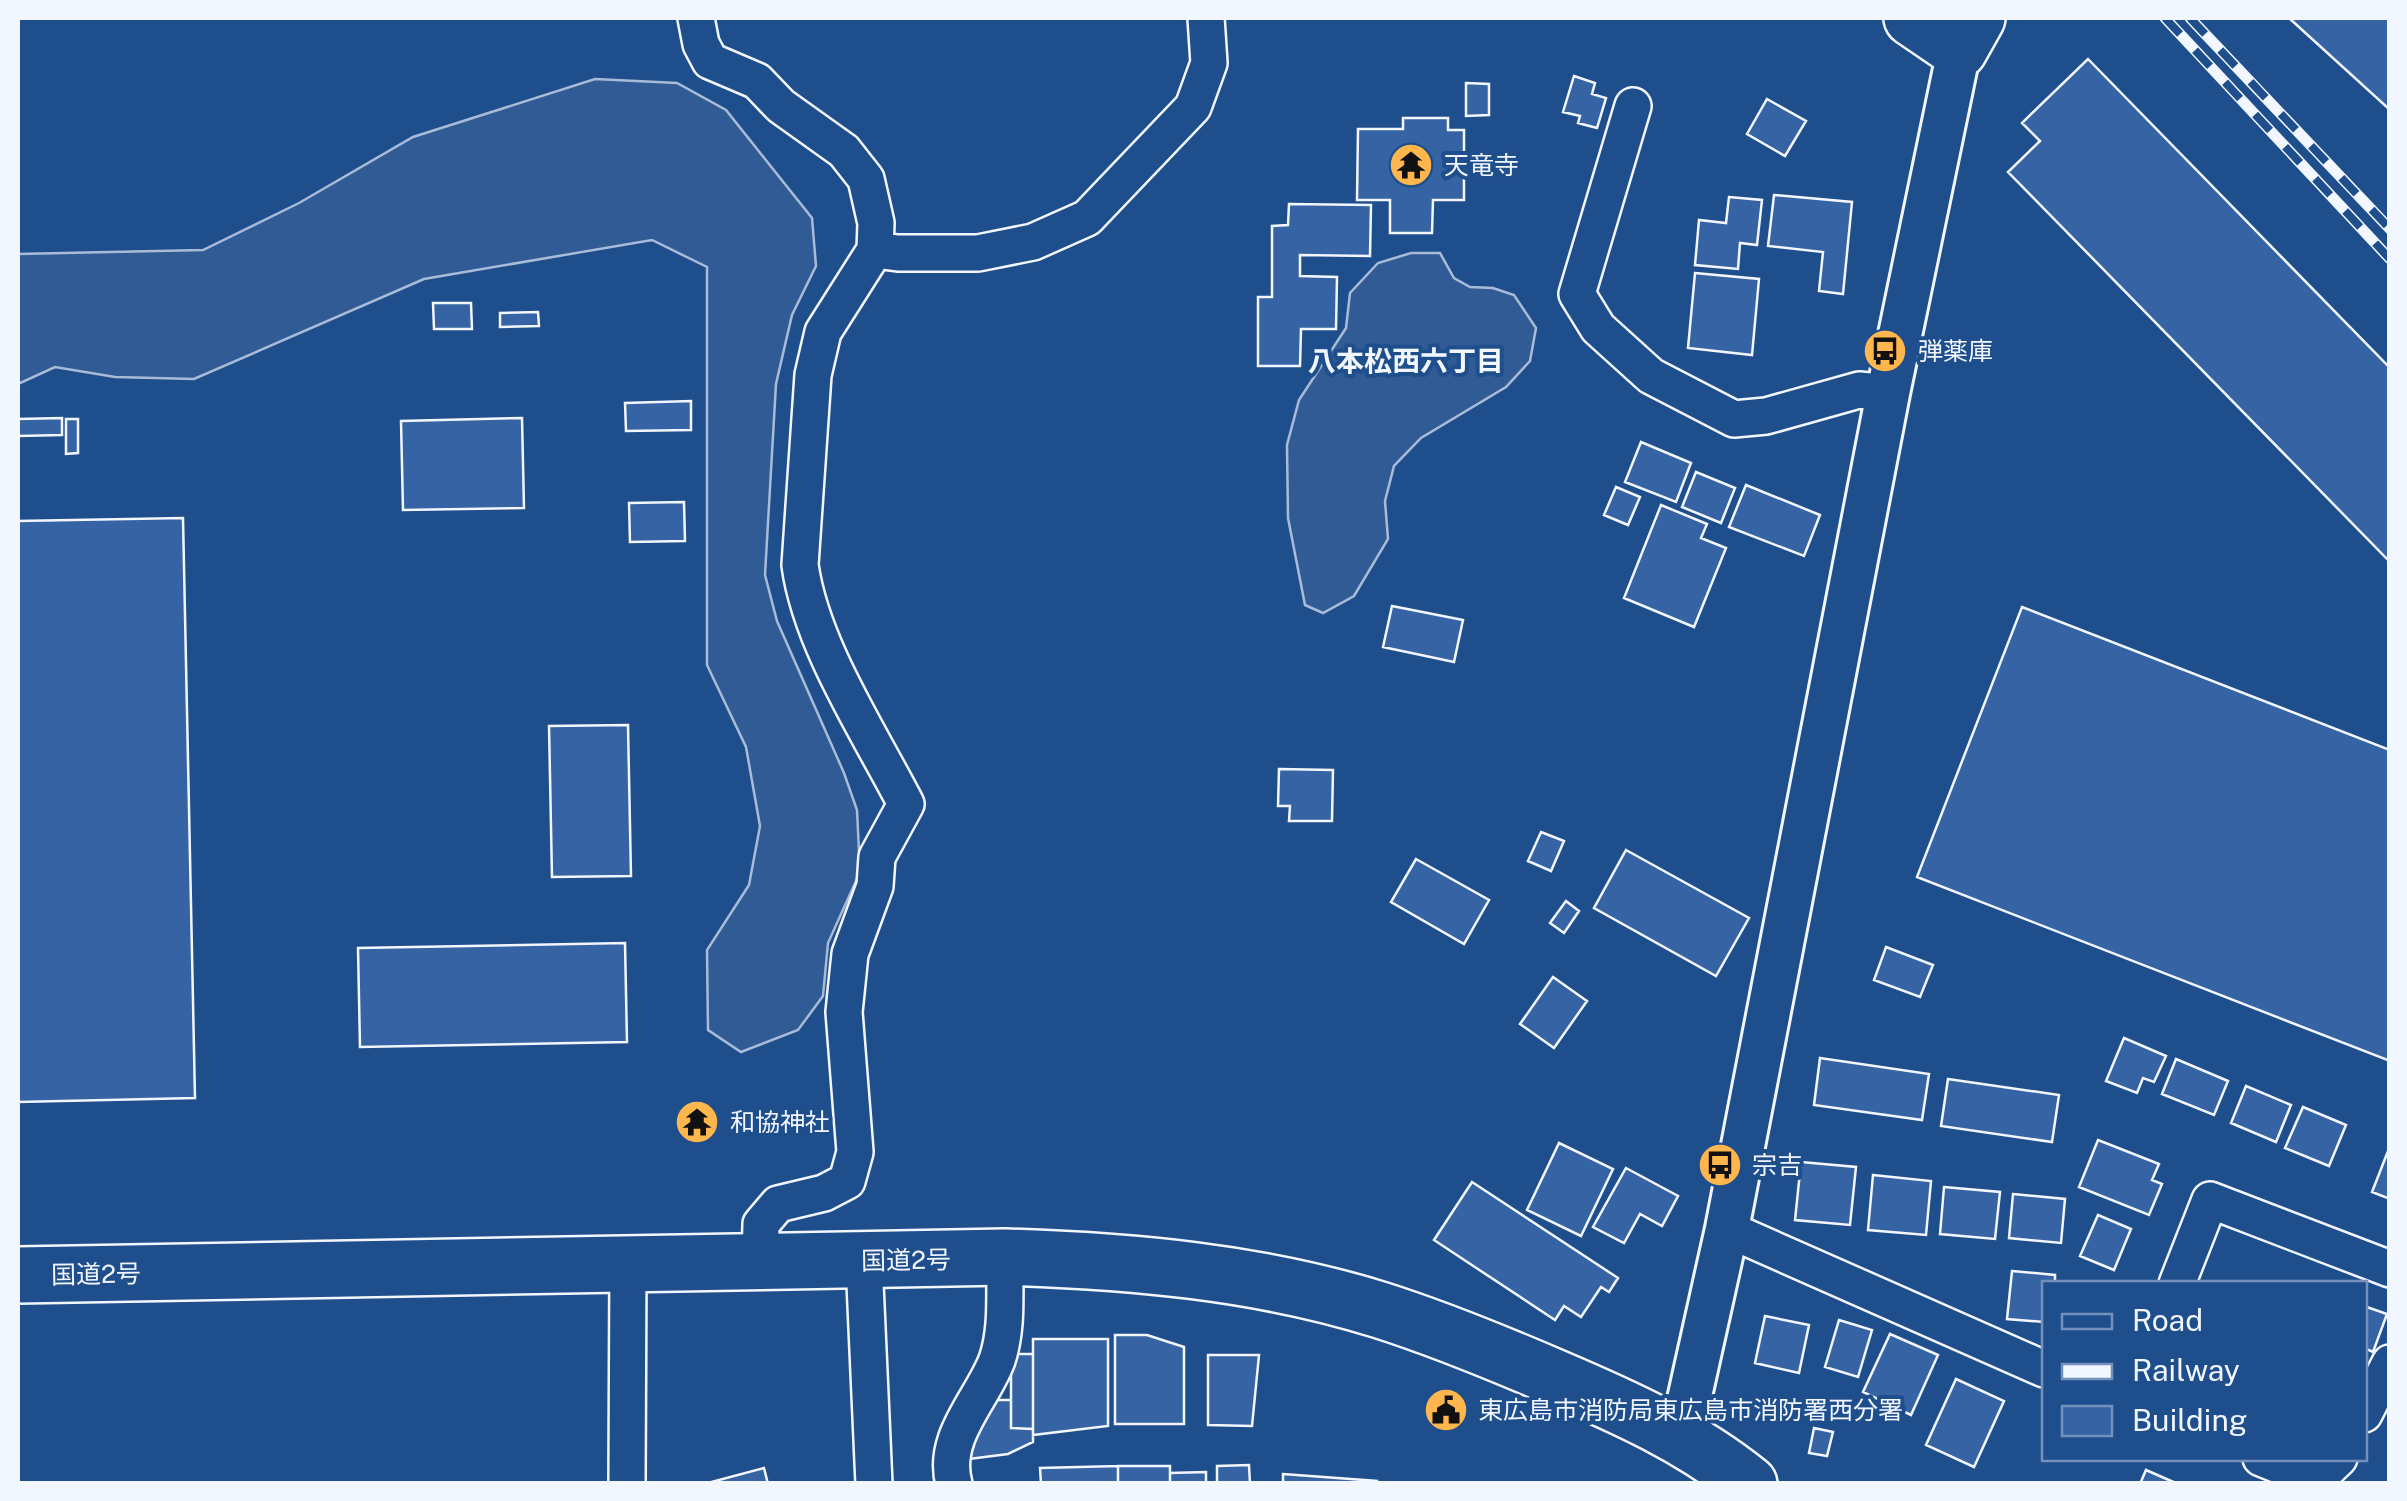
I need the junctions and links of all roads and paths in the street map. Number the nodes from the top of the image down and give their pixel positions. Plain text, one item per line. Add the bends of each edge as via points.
1 (696, 18) edge
2 (1206, 18) edge
3 (1912, 18) edge
4 (1968, 34) edge
5 (1633, 106) dead end
6 (875, 250) junction
7 (1888, 392) junction
8 (1727, 1230) junction
9 (1005, 1258) junction
10 (864, 1261) junction
11 (760, 1263) junction
12 (628, 1264) junction
13 (2390, 1269) edge
14 (18, 1276) edge
15 (2177, 1281) edge
16 (2390, 1363) edge
17 (2042, 1369) edge
18 (2367, 1408) edge
19 (1682, 1436) junction
20 (2268, 1461) edge
21 (2336, 1461) edge
22 (627, 1484) edge
23 (874, 1484) edge
24 (954, 1484) edge
25 (1748, 1484) edge

1 - 6 street via 710,61 757,81 844,151 866,179
2 - 6 street via 1209,63 1193,107 1087,218 1033,242 978,253
3 - 4 main road
4 - 7 street
5 - 7 street via 1577,294 1598,328 1651,376 1734,419 1859,390
6 - 11 street via 824,332 812,375 800,565 819,634 906,804 877,857 875,886 850,954 844,1012 854,1152 846,1180 778,1204 761,1224
7 - 8 street
8 - 17 street
8 - 19 street
9 - 10 main road, 国道2号
9 - 19 main road, 国道2号 via 1192,1270 1378,1309 1478,1344
9 - 24 street via 997,1360 956,1438
10 - 11 main road, 国道2号
10 - 23 street
11 - 12 main road, 国道2号
12 - 14 main road, 国道2号
12 - 22 street
13 - 15 street via 2210,1200
16 - 18 street
19 - 25 main road, 国道2号
20 - 21 street via 2316,1480

